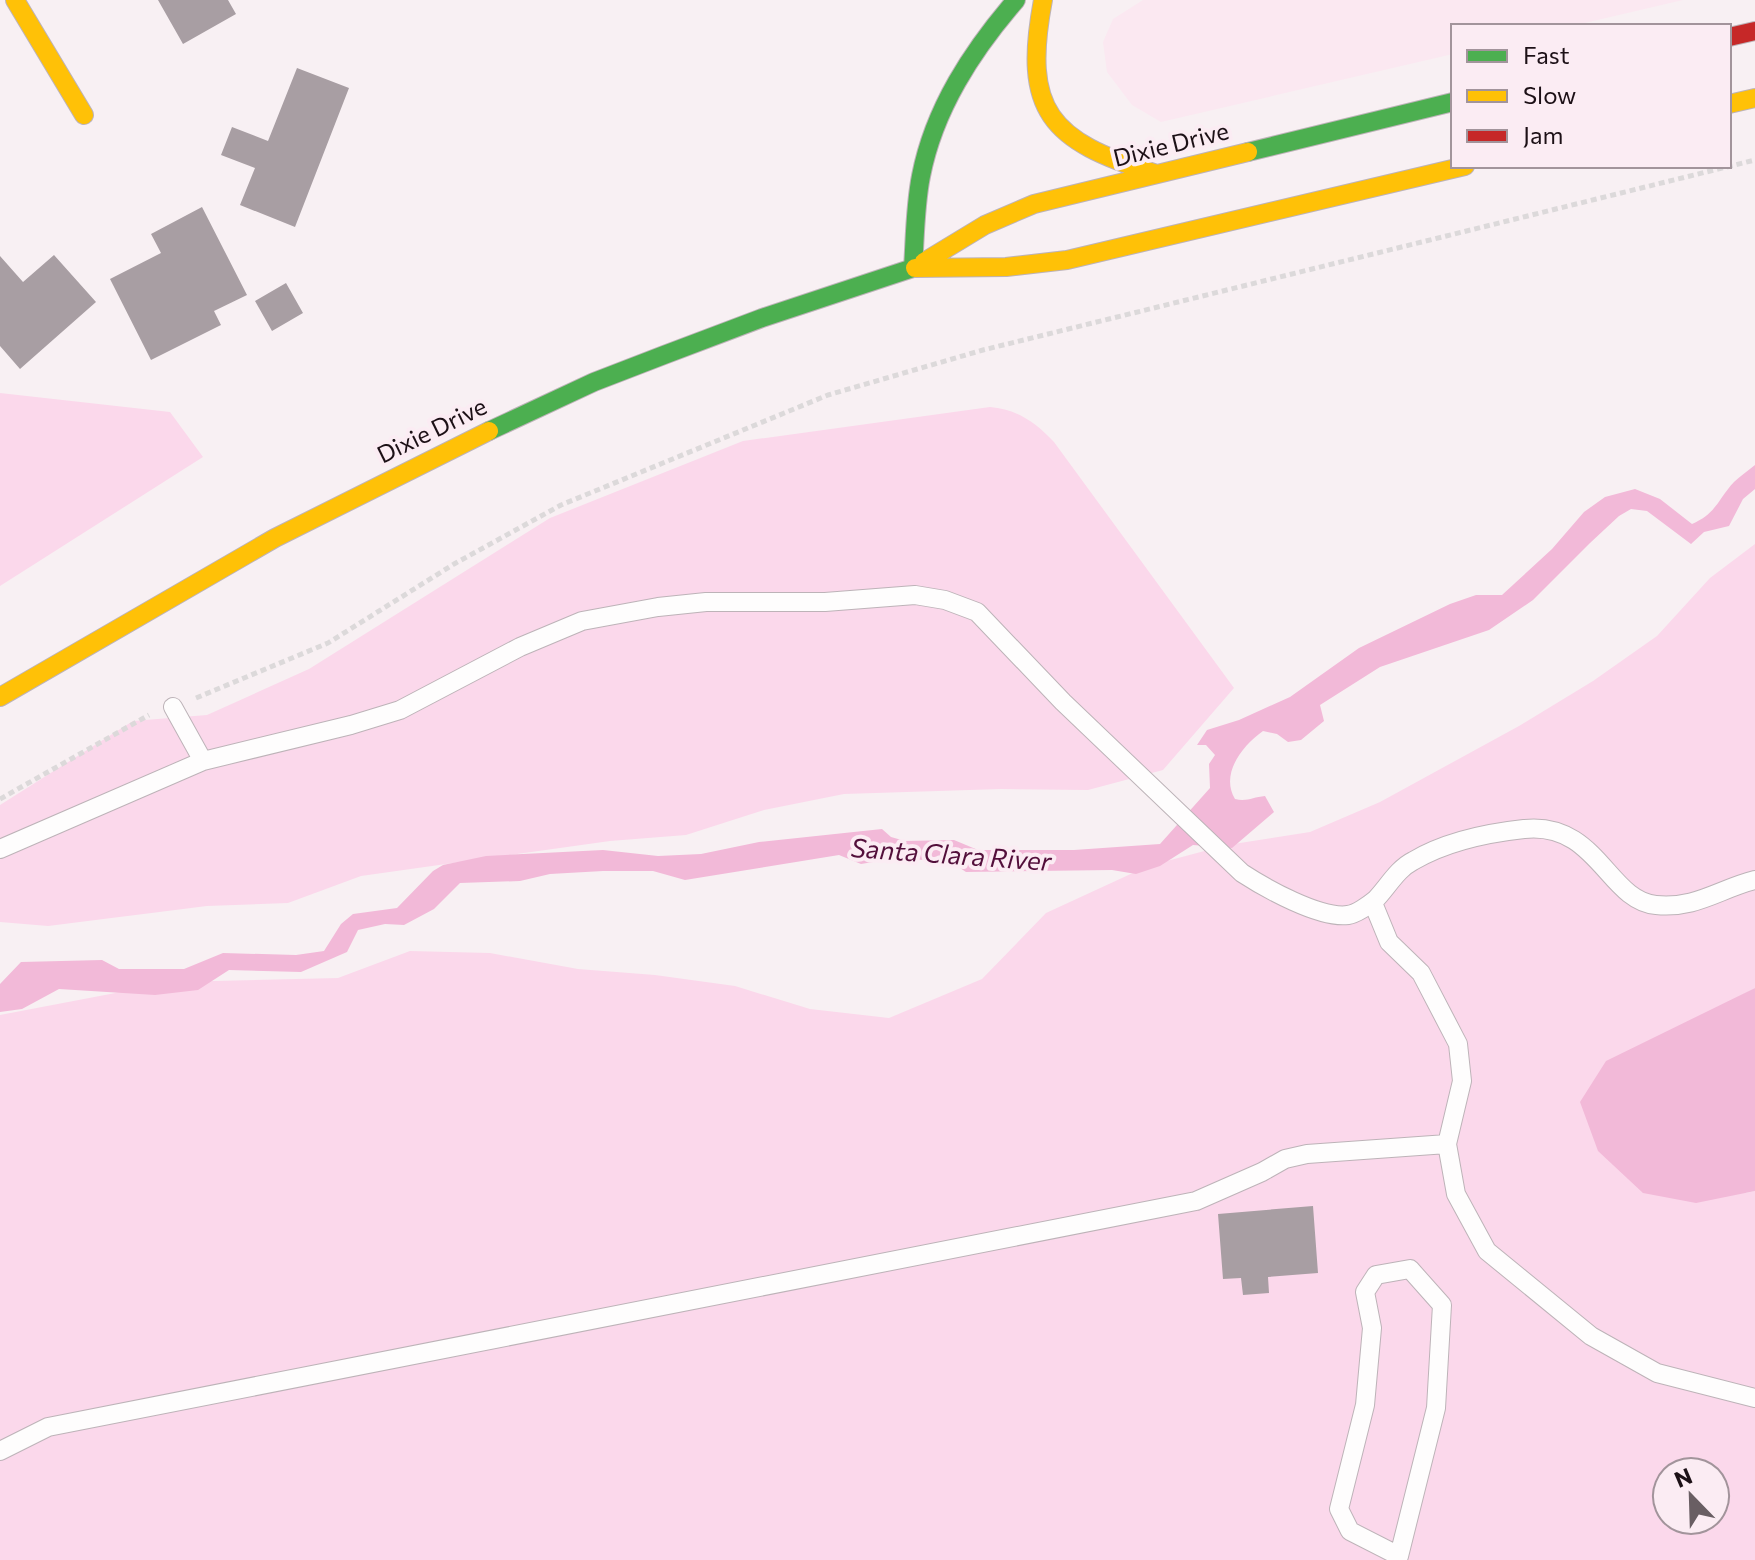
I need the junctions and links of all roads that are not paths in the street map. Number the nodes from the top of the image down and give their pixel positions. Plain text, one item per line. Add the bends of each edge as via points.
1 (15, 0) edge
2 (1016, 0) edge
3 (1043, 0) edge
4 (1755, 31) edge
5 (1731, 37) edge
6 (1755, 98) edge
7 (1451, 102) edge
8 (1731, 104) edge
9 (84, 115) dead end
10 (1457, 168) edge
11 (1154, 173) junction
12 (913, 268) junction
13 (0, 697) edge
14 (181, 704) road end
15 (203, 761) junction
16 (0, 849) edge
17 (1755, 880) edge
18 (1373, 903) junction
19 (1447, 1144) junction
20 (1755, 1398) edge
21 (0, 1451) edge
22 (1398, 1558) edge

1 - 9 main road
2 - 12 main road via 983,39 936,123 922,175
3 - 11 main road via 1034,69 1046,109 1058,127 1086,148 1117,164
4 - 5 main road
6 - 8 main road
7 - 11 main road, Dixie Drive
10 - 12 main road, Dixie Drive via 1067,260
11 - 12 main road, Dixie Drive via 1008,214
12 - 13 main road, Dixie Drive via 722,332 476,436 275,538
14 - 15 lane
15 - 16 lane
15 - 18 lane via 400,710 582,621 706,602 915,595 977,612 1242,873 1275,894 1325,912 1349,915
17 - 18 lane via 1712,898 1652,905 1632,895 1572,838 1528,828 1447,846 1410,862
18 - 19 lane via 1389,942 1421,973 1458,1044 1462,1081
19 - 20 lane via 1456,1194 1487,1251 1591,1336 1657,1373
19 - 21 lane via 1307,1154 1196,1201 48,1427
22 - 22 lane via 1436,1408 1442,1305 1410,1269 1376,1275 1365,1292 1372,1328 1365,1405 1339,1509 1350,1531

